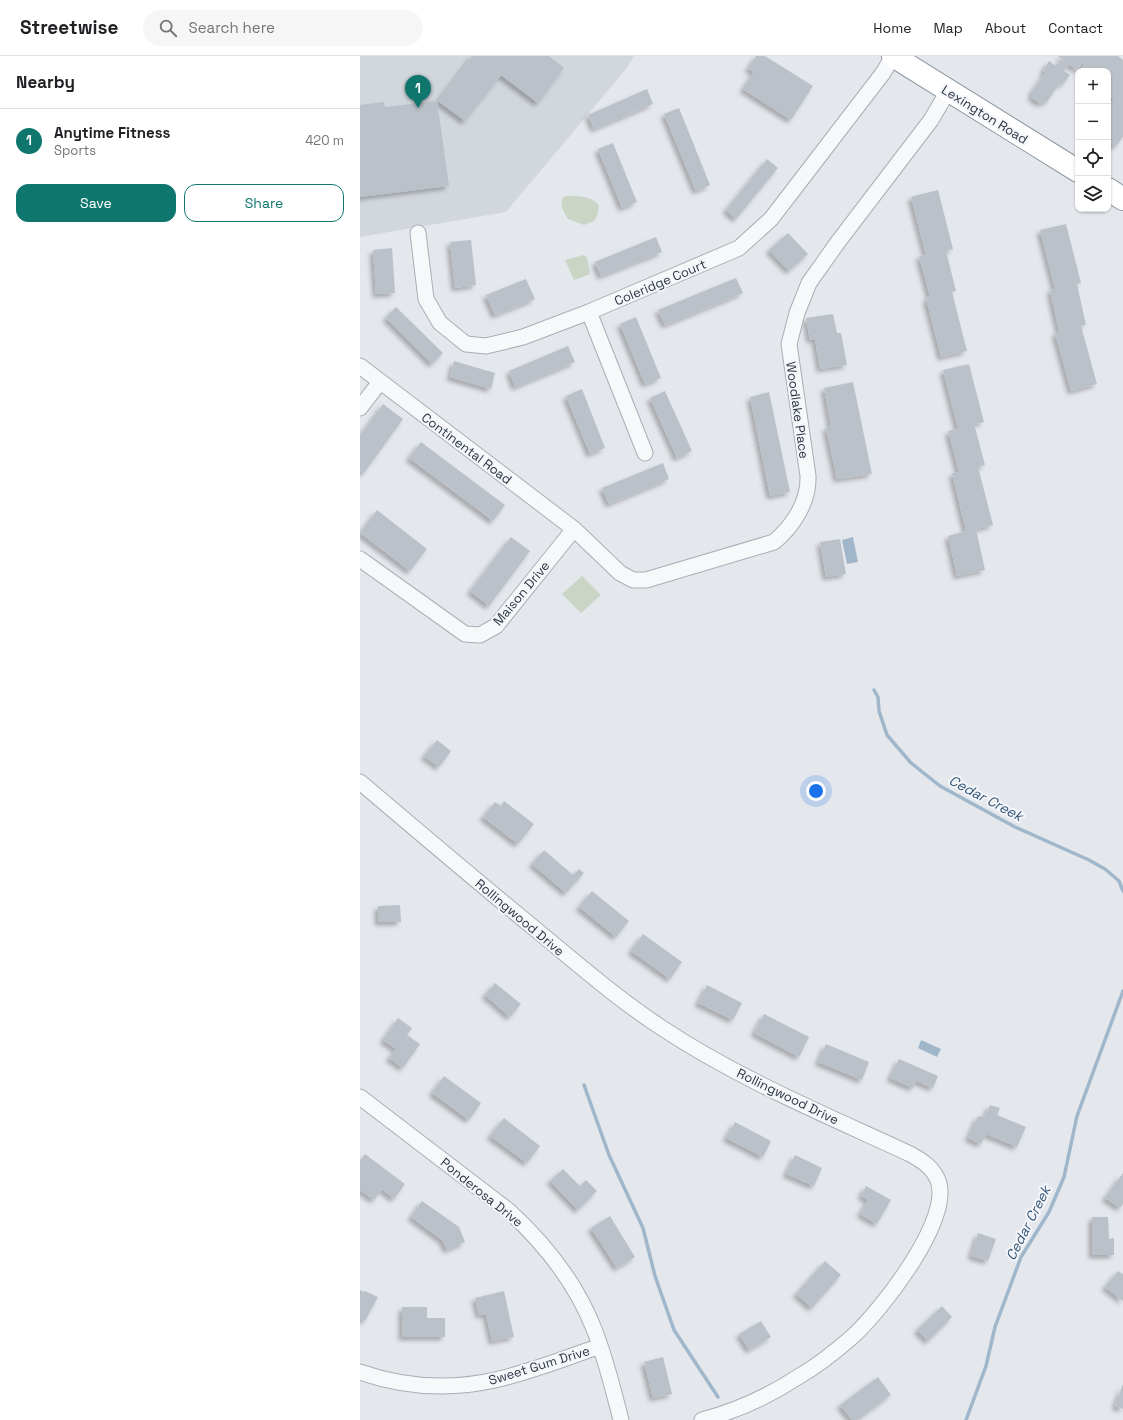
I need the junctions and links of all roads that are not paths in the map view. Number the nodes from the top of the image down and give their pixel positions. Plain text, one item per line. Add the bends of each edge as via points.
1 (893, 56) edge
2 (948, 91) junction
3 (1075, 169) edge
4 (1111, 191) edge
5 (1123, 199) edge
6 (418, 233) dead end
7 (589, 312) junction
8 (360, 366) edge
9 (380, 382) junction
10 (360, 408) edge
11 (645, 453) dead end
12 (574, 529) junction
13 (360, 559) edge
14 (360, 782) edge
15 (360, 1097) edge
16 (600, 1346) junction
17 (360, 1372) edge
18 (621, 1420) edge
19 (702, 1420) edge

1 - 2 highway, Lexington Road
1 - 7 street, Coleridge Court via 883,73 771,219 739,248
2 - 3 highway, Lexington Road
2 - 12 street, Woodlake Place via 931,120 808,283 799,307 789,344 808,488 802,506 786,531 774,542 646,580 633,580 620,573
4 - 5 highway
6 - 7 street, Coleridge Court via 426,299 440,322 466,344 486,346 523,337
7 - 11 street
8 - 9 street, Continental Road
9 - 10 street
9 - 12 street, Continental Road
12 - 13 street, Maison Drive via 496,626 480,635 465,634
14 - 19 street, Rollingwood Drive via 601,984 644,1016 689,1045 754,1081 910,1154 930,1168 937,1178 940,1188 938,1211 915,1258 874,1314 852,1337 798,1377 763,1397
15 - 16 street, Ponderosa Drive via 510,1211 532,1232 569,1279 594,1328
16 - 17 street, Sweet Gum Drive via 510,1376 458,1385 413,1385
16 - 18 street, Ponderosa Drive

